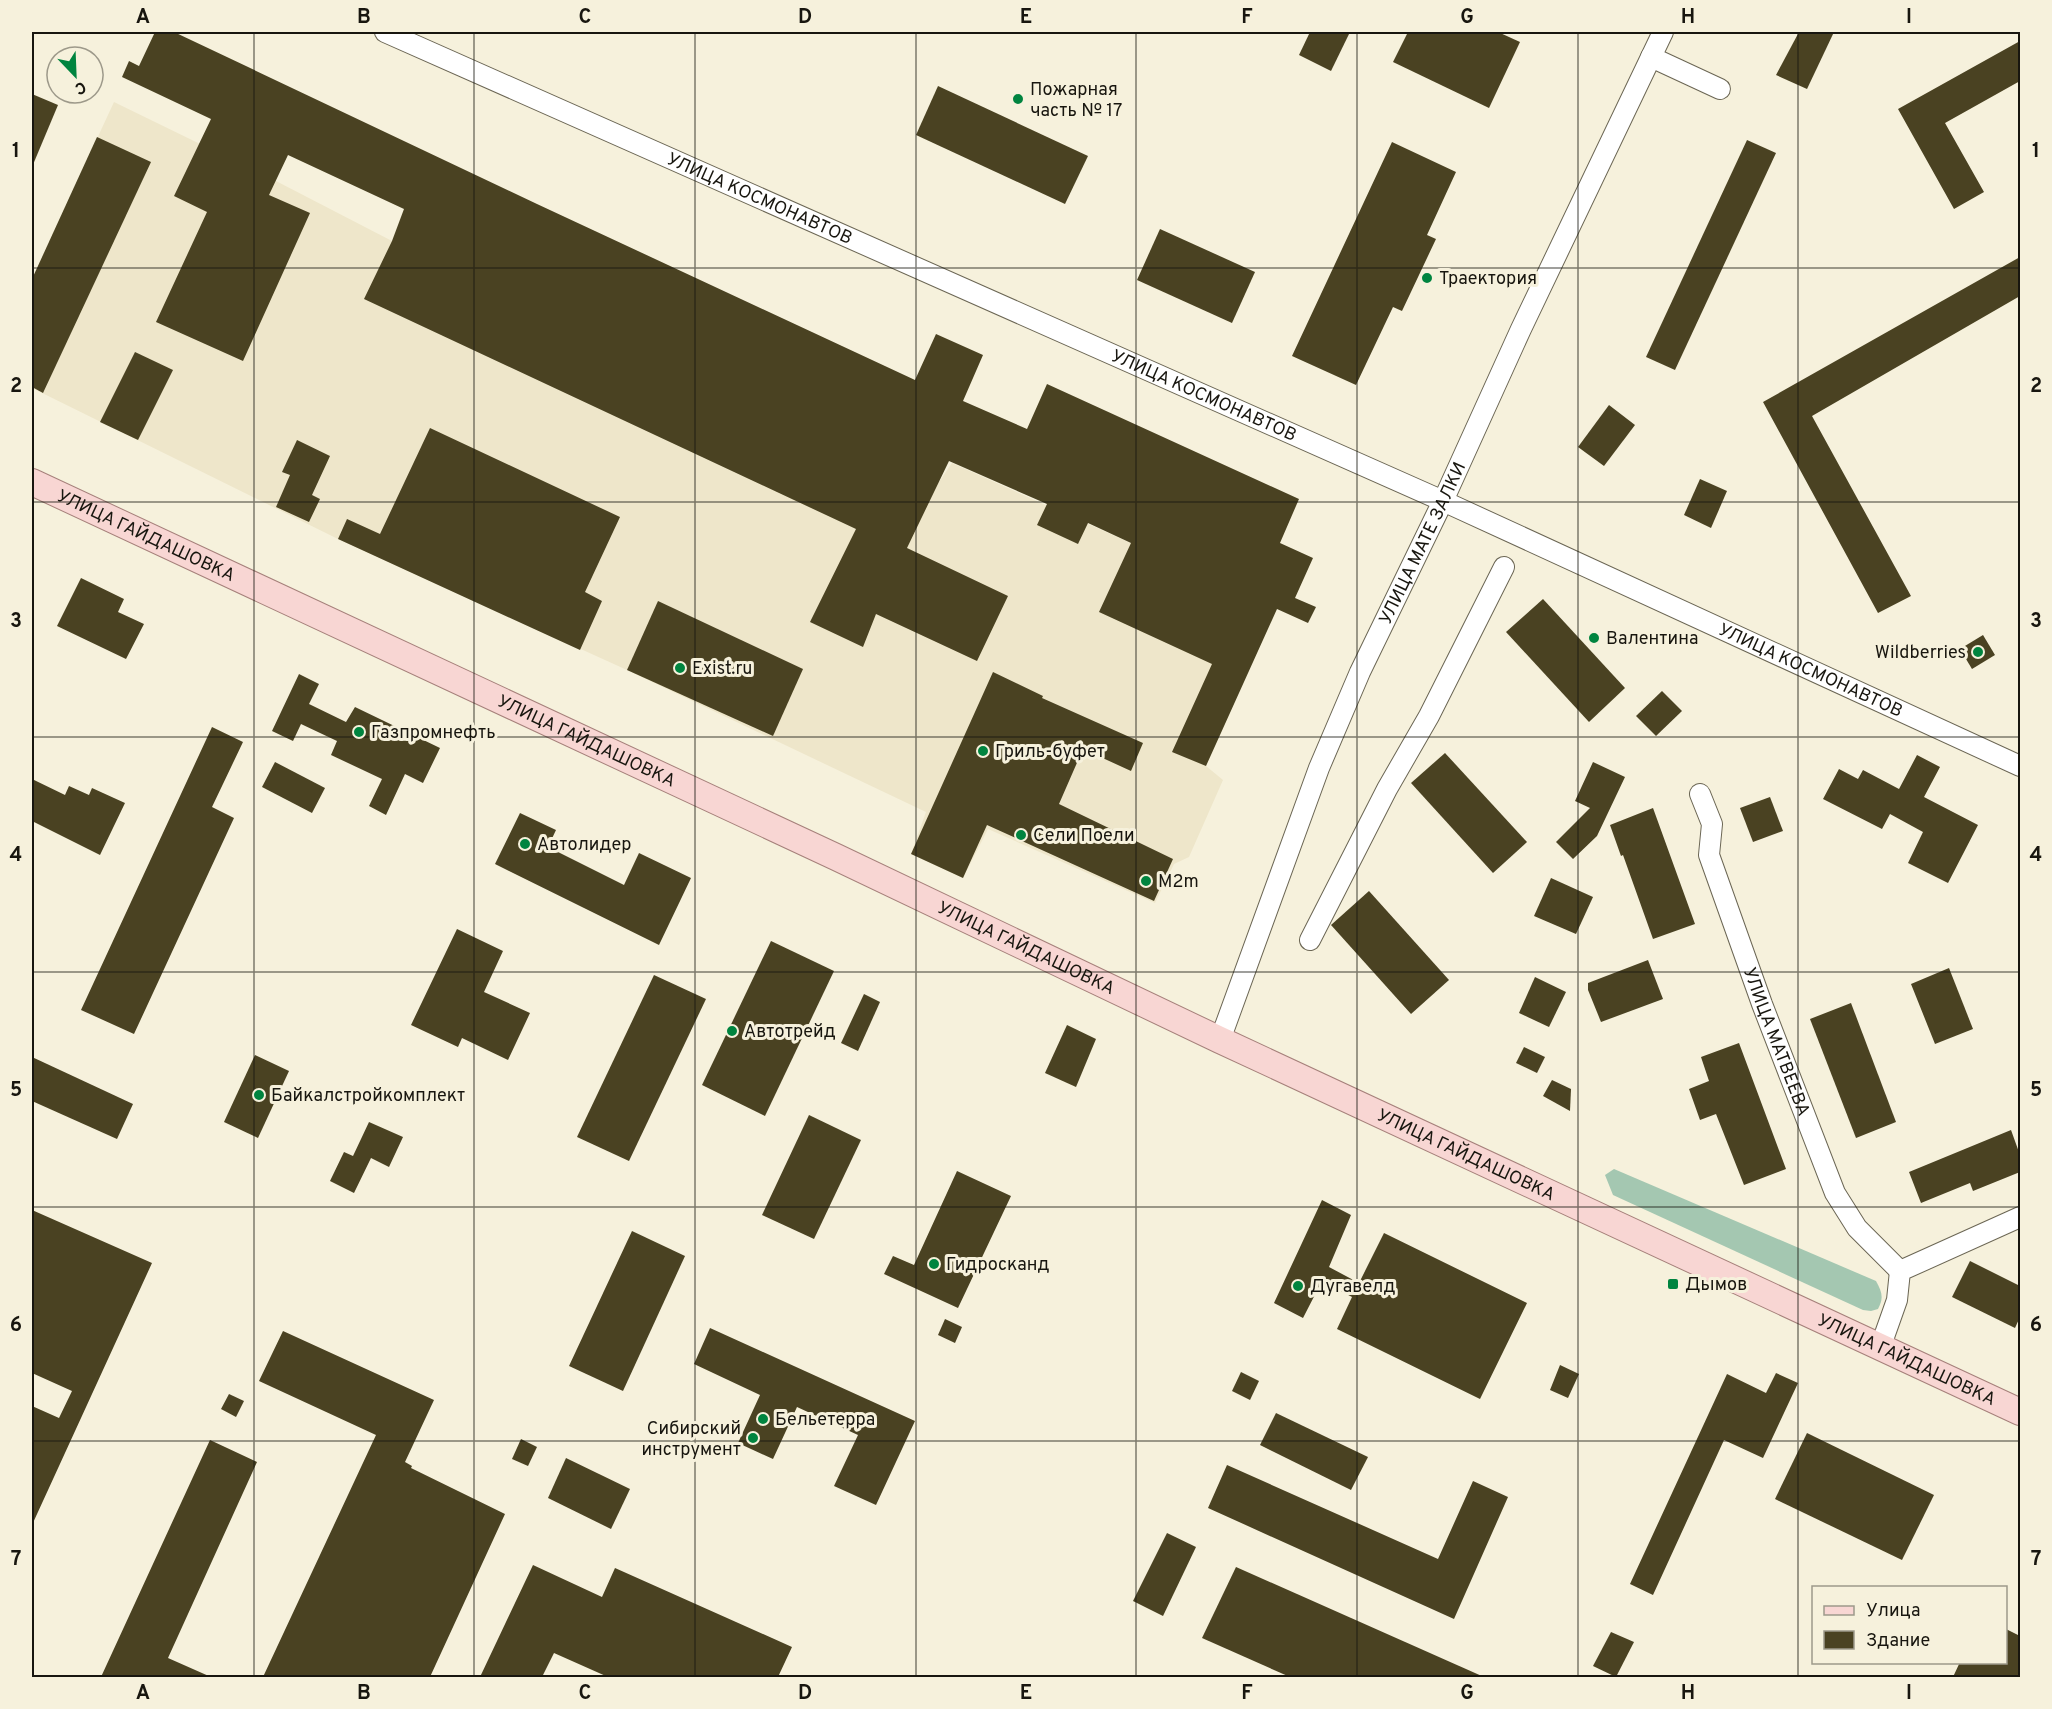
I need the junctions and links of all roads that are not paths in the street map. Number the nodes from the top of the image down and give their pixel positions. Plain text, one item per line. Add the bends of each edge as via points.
1 (385, 32) edge
2 (1663, 32) edge
3 (1651, 57) junction
4 (1720, 89) dead end
5 (32, 482) edge
6 (1443, 501) junction
7 (1504, 567) dead end
8 (2020, 766) edge
9 (1700, 794) dead end
10 (1311, 940) dead end
11 (1220, 1040) junction
12 (2020, 1217) edge
13 (1900, 1271) junction
14 (1881, 1348) junction
15 (2020, 1412) edge

1 - 6 street, УЛИЦА КОСМОНАВТОВ
2 - 3 street, УЛИЦА МАТЕ ЗАЛКИ
3 - 4 street
3 - 6 street, УЛИЦА МАТЕ ЗАЛКИ
5 - 11 main road, УЛИЦА ГАЙДАШОВКА
6 - 8 street, УЛИЦА КОСМОНАВТОВ
6 - 11 street, УЛИЦА МАТЕ ЗАЛКИ via 1360,672 1319,768
7 - 10 street
9 - 13 street, УЛИЦА МАТВЕЕВА via 1712,824 1709,855 1835,1193 1857,1228
11 - 14 main road, УЛИЦА ГАЙДАШОВКА
12 - 13 street
13 - 14 street via 1897,1300
14 - 15 main road, УЛИЦА ГАЙДАШОВКА

